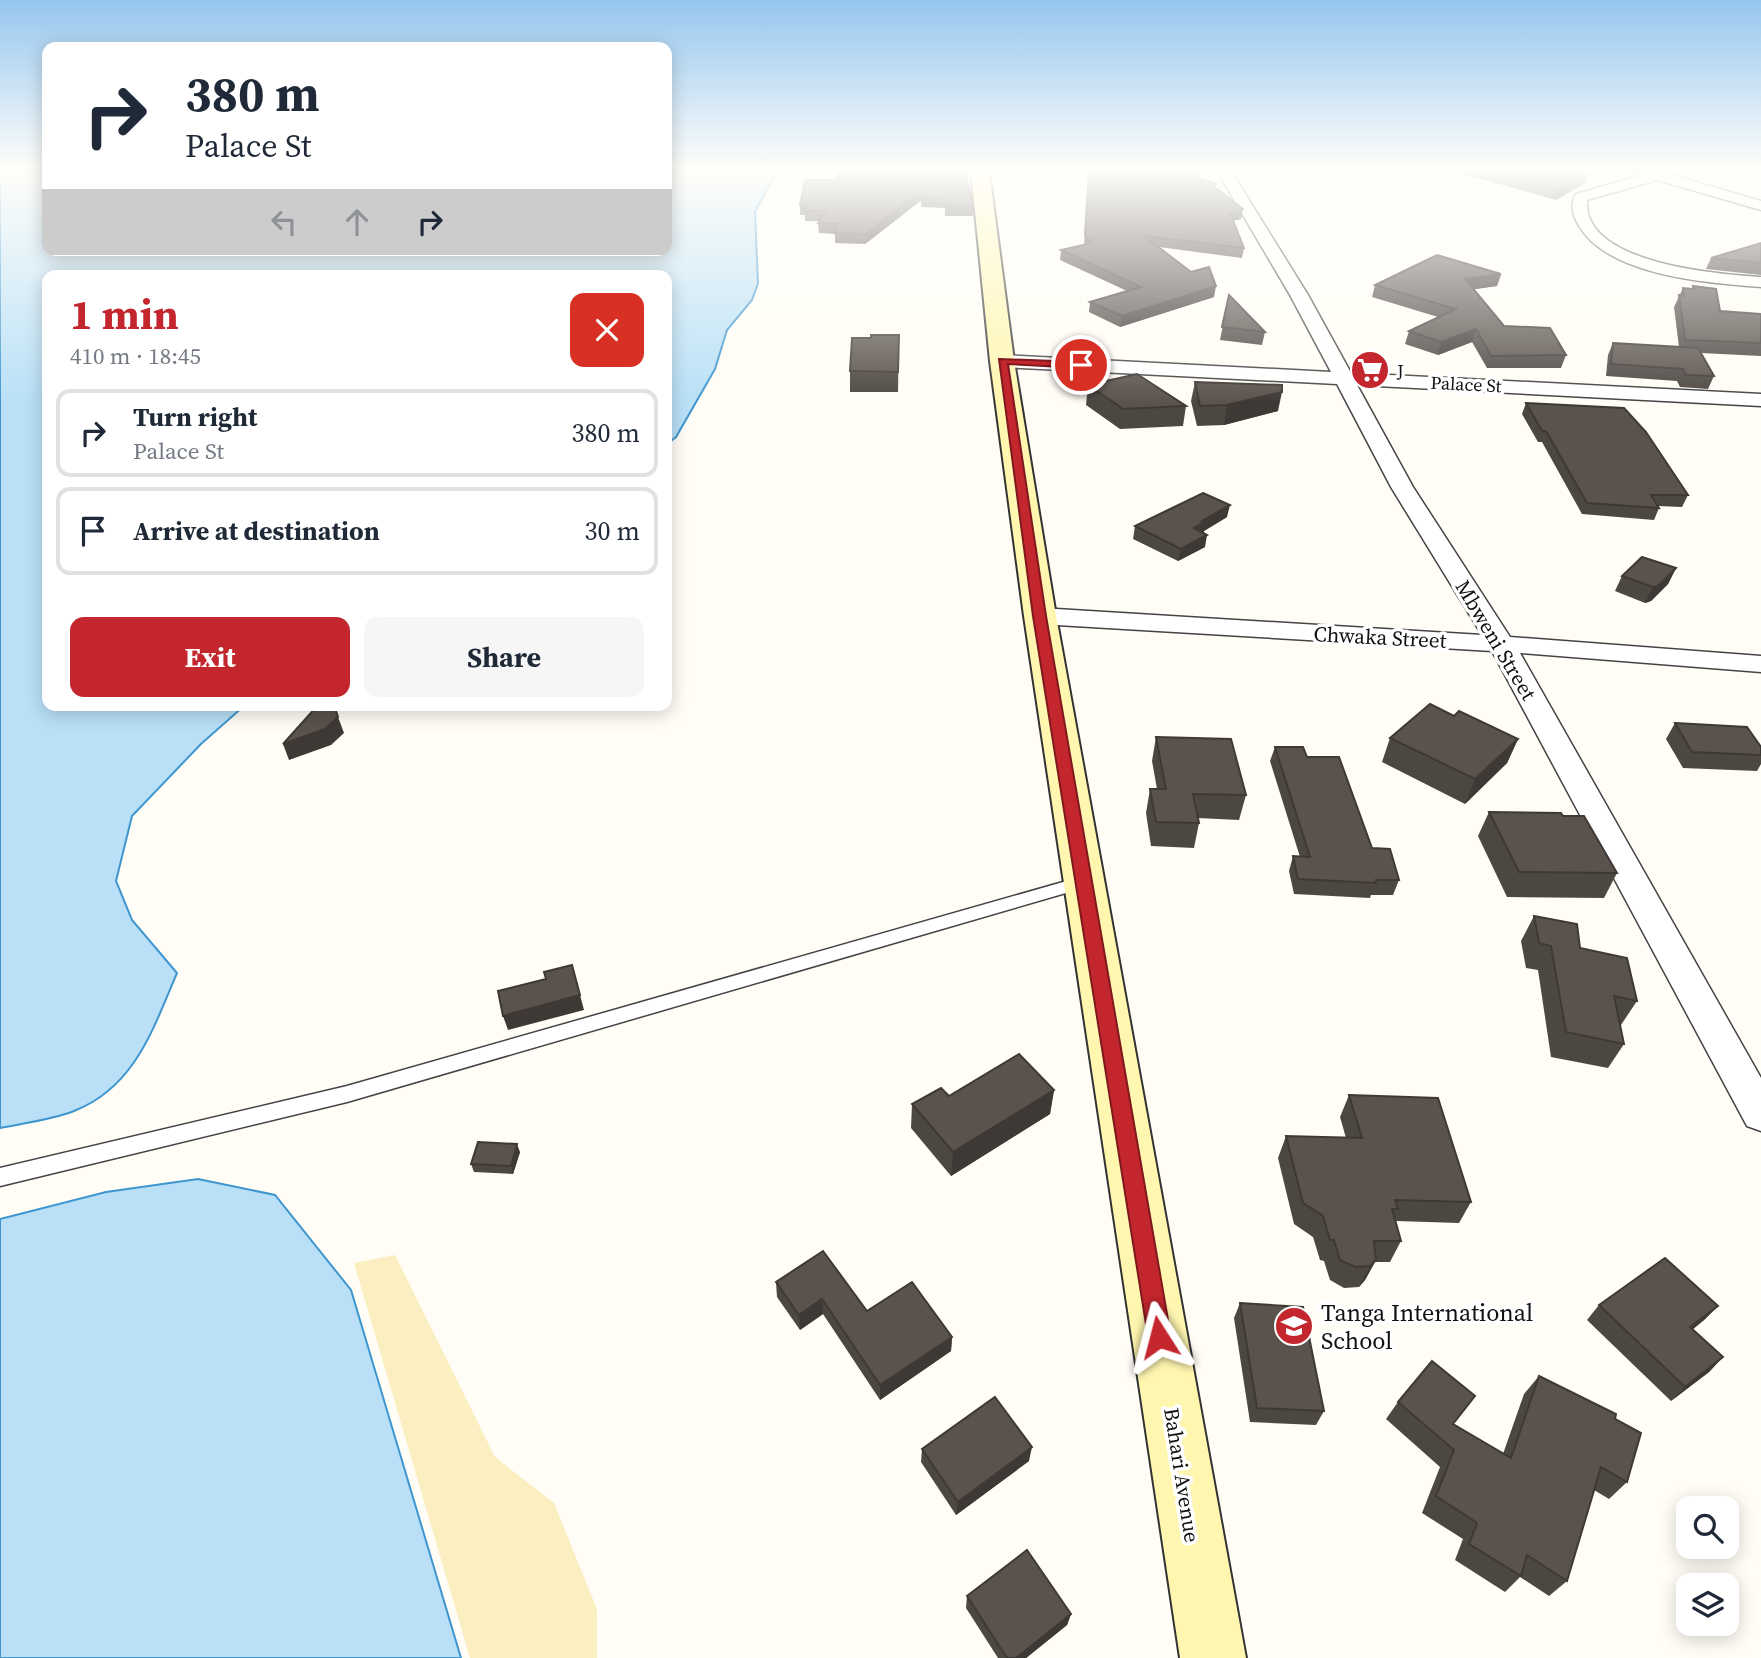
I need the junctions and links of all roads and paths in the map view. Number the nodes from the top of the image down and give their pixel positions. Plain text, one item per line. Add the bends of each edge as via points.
1 (989, 248) edge
2 (1270, 248) edge
3 (1609, 248) edge
4 (1761, 282) edge
5 (1002, 361) junction
6 (1342, 377) junction
7 (1761, 400) edge
8 (1040, 616) junction
9 (1501, 644) junction
10 (1761, 664) edge
11 (1084, 882) junction
12 (1761, 1114) edge
13 (0, 1177) edge
14 (1213, 1658) edge

1 - 5 street, Bahari Avenue
2 - 6 street, Mbweni Street
3 - 4 street via 1670,269
5 - 6 street, Palace St
5 - 8 street, Bahari Avenue
6 - 7 street, Palace St
6 - 9 street, Mbweni Street via 1402,487
8 - 9 street, Chwaka Street
8 - 11 street, Bahari Avenue
9 - 10 street, Chwaka Street
9 - 12 street, Mbweni Street
11 - 13 lane via 347,1094
11 - 14 street, Bahari Avenue

